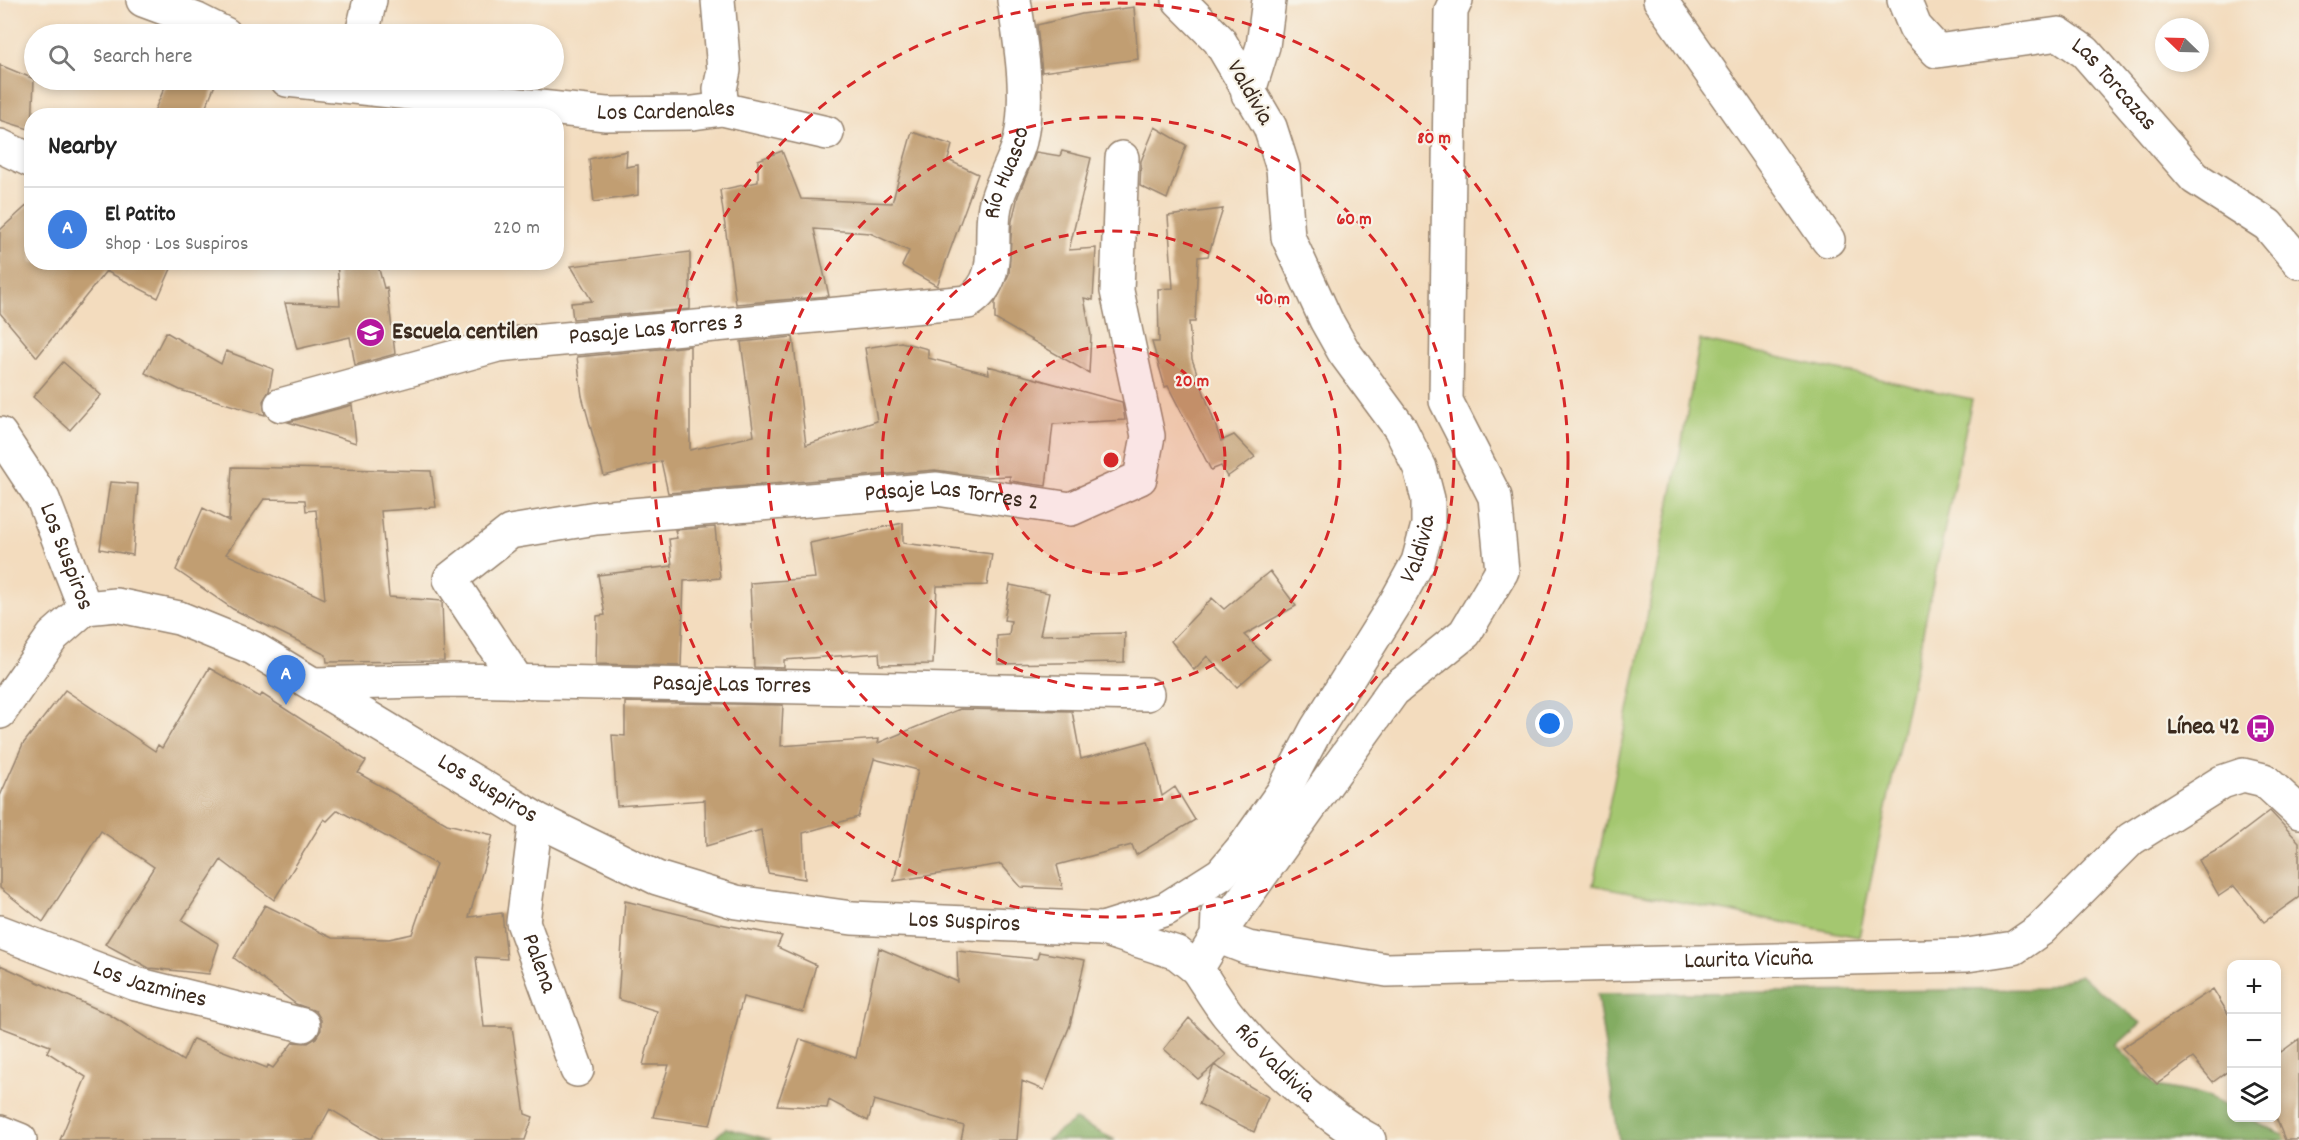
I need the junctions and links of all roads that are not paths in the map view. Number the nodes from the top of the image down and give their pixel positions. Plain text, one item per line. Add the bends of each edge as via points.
1 (143, 0) edge
2 (370, 0) edge
3 (718, 0) edge
4 (1014, 0) edge
5 (1179, 0) edge
6 (1269, 0) edge
7 (1456, 0) edge
8 (1660, 0) edge
9 (1904, 0) edge
10 (205, 24) edge
11 (364, 24) edge
12 (409, 90) edge
13 (1248, 94) junction
14 (557, 108) edge
15 (722, 108) junction
16 (564, 109) edge
17 (827, 133) dead end
18 (0, 146) edge
19 (24, 157) edge
20 (1122, 158) dead end
21 (1828, 240) dead end
22 (2299, 262) edge
23 (933, 303) joint
24 (281, 405) dead end
25 (0, 434) edge
26 (85, 608) junction
27 (518, 682) junction
28 (316, 684) junction
29 (1147, 694) dead end
30 (0, 712) edge
31 (2299, 812) edge
32 (536, 819) junction
33 (1221, 874) junction
34 (1103, 929) junction
35 (0, 932) edge
36 (1217, 936) junction
37 (1197, 969) junction
38 (303, 1025) dead end
39 (578, 1070) dead end
40 (0, 1132) edge
41 (20, 1140) edge
42 (1370, 1140) edge

1 - 10 street
2 - 11 street
3 - 15 street via 724,70
4 - 23 street, Río Huasco via 1024,107 1019,143 995,206 990,278 982,294 968,302
5 - 13 street, Valdivia via 1219,40
6 - 13 street via 1263,46
7 - 36 street via 1451,11 1446,401 1495,497 1502,571 1465,633 1393,691
8 - 21 street
9 - 22 street, Las Torcazas via 1915,27 1937,51 2058,34 2085,52 2195,178 2268,225
12 - 14 street, Los Cardenales
13 - 33 street, Valdivia via 1270,127 1283,168 1288,237 1310,291 1344,352 1400,428 1420,468 1428,499 1428,525 1418,562 1396,602 1317,728 1283,792
15 - 16 street, Los Cardenales via 693,113 606,114
15 - 17 street, Los Cardenales
18 - 19 street
20 - 27 street, Pasaje Las Torres 2 via 1117,291 1148,436 1140,478 1071,508 937,489 596,519 510,532 450,579
23 - 24 street, Pasaje Las Torres 3 via 498,345
25 - 26 street, Los Suspiros via 43,500
26 - 28 street, Los Suspiros via 116,605 179,618 253,648
26 - 30 street via 53,636
27 - 28 street, Pasaje Las Torres
27 - 29 street, Pasaje Las Torres
28 - 32 street, Los Suspiros
31 - 36 street, Laurita Vicuña via 2264,780 2243,775 2222,782 2131,839 2040,930 2014,948 1967,955 1387,970 1248,948
32 - 34 street, Los Suspiros via 657,878 736,902 852,918
32 - 39 street, Palena via 523,922
33 - 34 street, Valdivia via 1166,909
33 - 36 street
34 - 37 street, Río Valdivia via 1177,953
35 - 38 street, Los Jazmines via 136,984
36 - 37 street
37 - 42 street, Río Valdivia via 1228,1014 1275,1065 1348,1128
40 - 41 street

